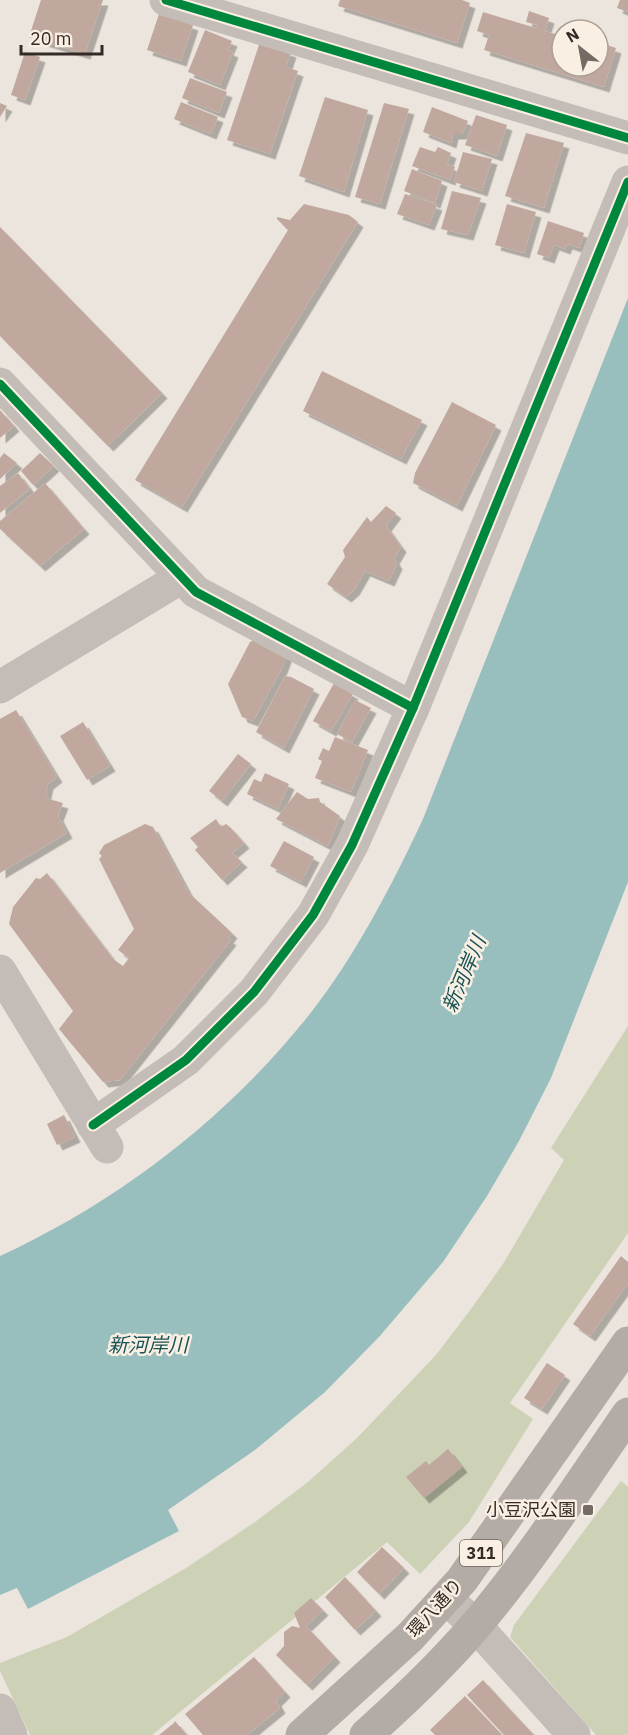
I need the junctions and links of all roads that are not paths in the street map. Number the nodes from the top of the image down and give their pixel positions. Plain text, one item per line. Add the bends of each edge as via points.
1 (166, 0) edge
2 (628, 138) edge
3 (628, 182) edge
4 (0, 384) edge
5 (182, 577) junction
6 (0, 687) edge
7 (413, 708) junction
8 (0, 971) edge
9 (628, 1343) edge
10 (628, 1414) edge
11 (446, 1598) junction
12 (476, 1626) junction
13 (0, 1710) edge
14 (11, 1735) edge
15 (302, 1735) edge
16 (366, 1735) edge
17 (574, 1735) edge

1 - 2 street
3 - 7 street
4 - 5 street
5 - 6 street
5 - 7 street via 196,592
7 - 8 street via 352,845 313,915 254,992 186,1060 100,1136
9 - 11 main road, 環八通り / 311
10 - 12 main road, 311
11 - 12 street
11 - 15 main road, 環八通り / 311 via 410,1637
12 - 16 main road, 311
12 - 17 street
13 - 14 street

